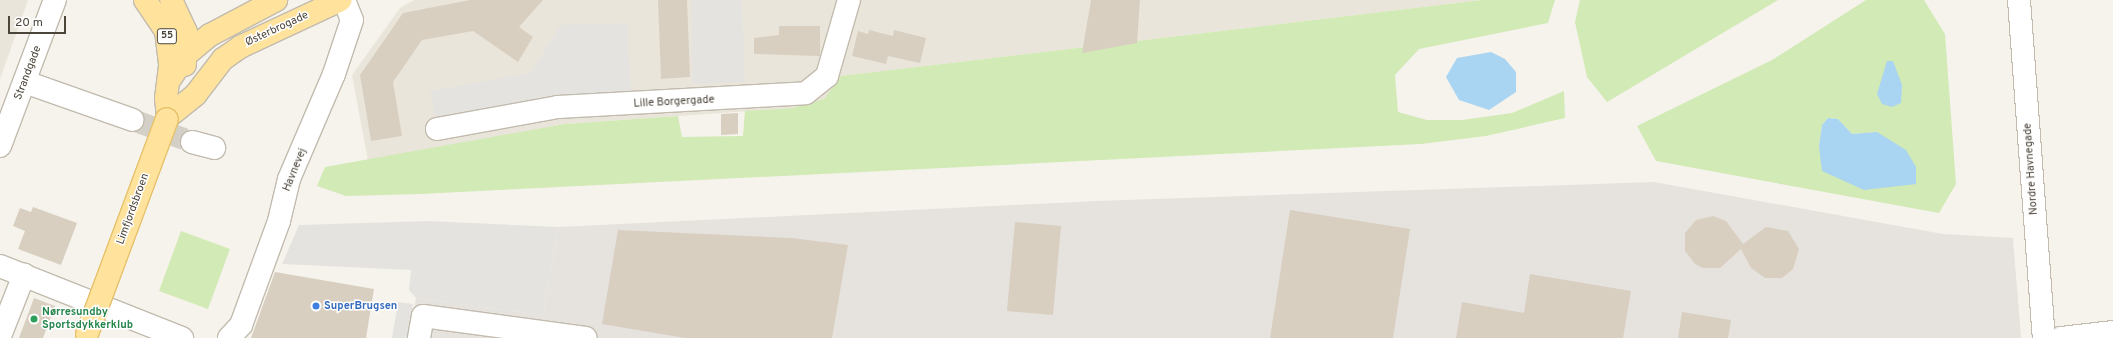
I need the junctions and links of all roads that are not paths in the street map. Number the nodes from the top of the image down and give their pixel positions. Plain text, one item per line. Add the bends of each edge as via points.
1 (55, 0) edge
2 (145, 0) edge
3 (171, 0) edge
4 (276, 0) edge
5 (342, 0) edge
6 (849, 0) edge
7 (2019, 0) edge
8 (188, 54) junction
9 (170, 79) junction
10 (25, 82) junction
11 (168, 118) junction
12 (133, 120) tunnel mouth
13 (437, 129) dead end
14 (192, 142) tunnel mouth
15 (0, 146) edge
16 (214, 148) dead end
17 (0, 266) edge
18 (24, 275) junction
19 (2113, 332) edge
20 (0, 336) edge
21 (85, 338) edge
22 (182, 338) edge
23 (229, 338) edge
24 (419, 338) edge
25 (586, 338) edge
26 (2044, 338) edge
27 (2061, 338) edge

1 - 10 street, Strandgade
2 - 9 main road, 55 via 166,31
3 - 8 main road, 55 via 186,32
4 - 8 main road via 226,24
5 - 11 main road, Østerbrogade via 240,47 223,60 196,94
5 - 23 street, Havnevej via 352,20 334,74 289,179 277,227 240,325
6 - 13 street, Lille Borgergade via 827,76 806,94 558,107
7 - 26 street, Nordre Havnegade
8 - 9 main road
8 - 11 main road, 55 via 180,89
9 - 11 main road, Limfjordsbroen via 166,98
10 - 12 street
10 - 15 street, Strandgade
11 - 21 main road, Limfjordsbroen, bridge
14 - 16 street
17 - 18 street
18 - 20 street
18 - 22 street
19 - 27 street
24 - 25 street via 423,316

